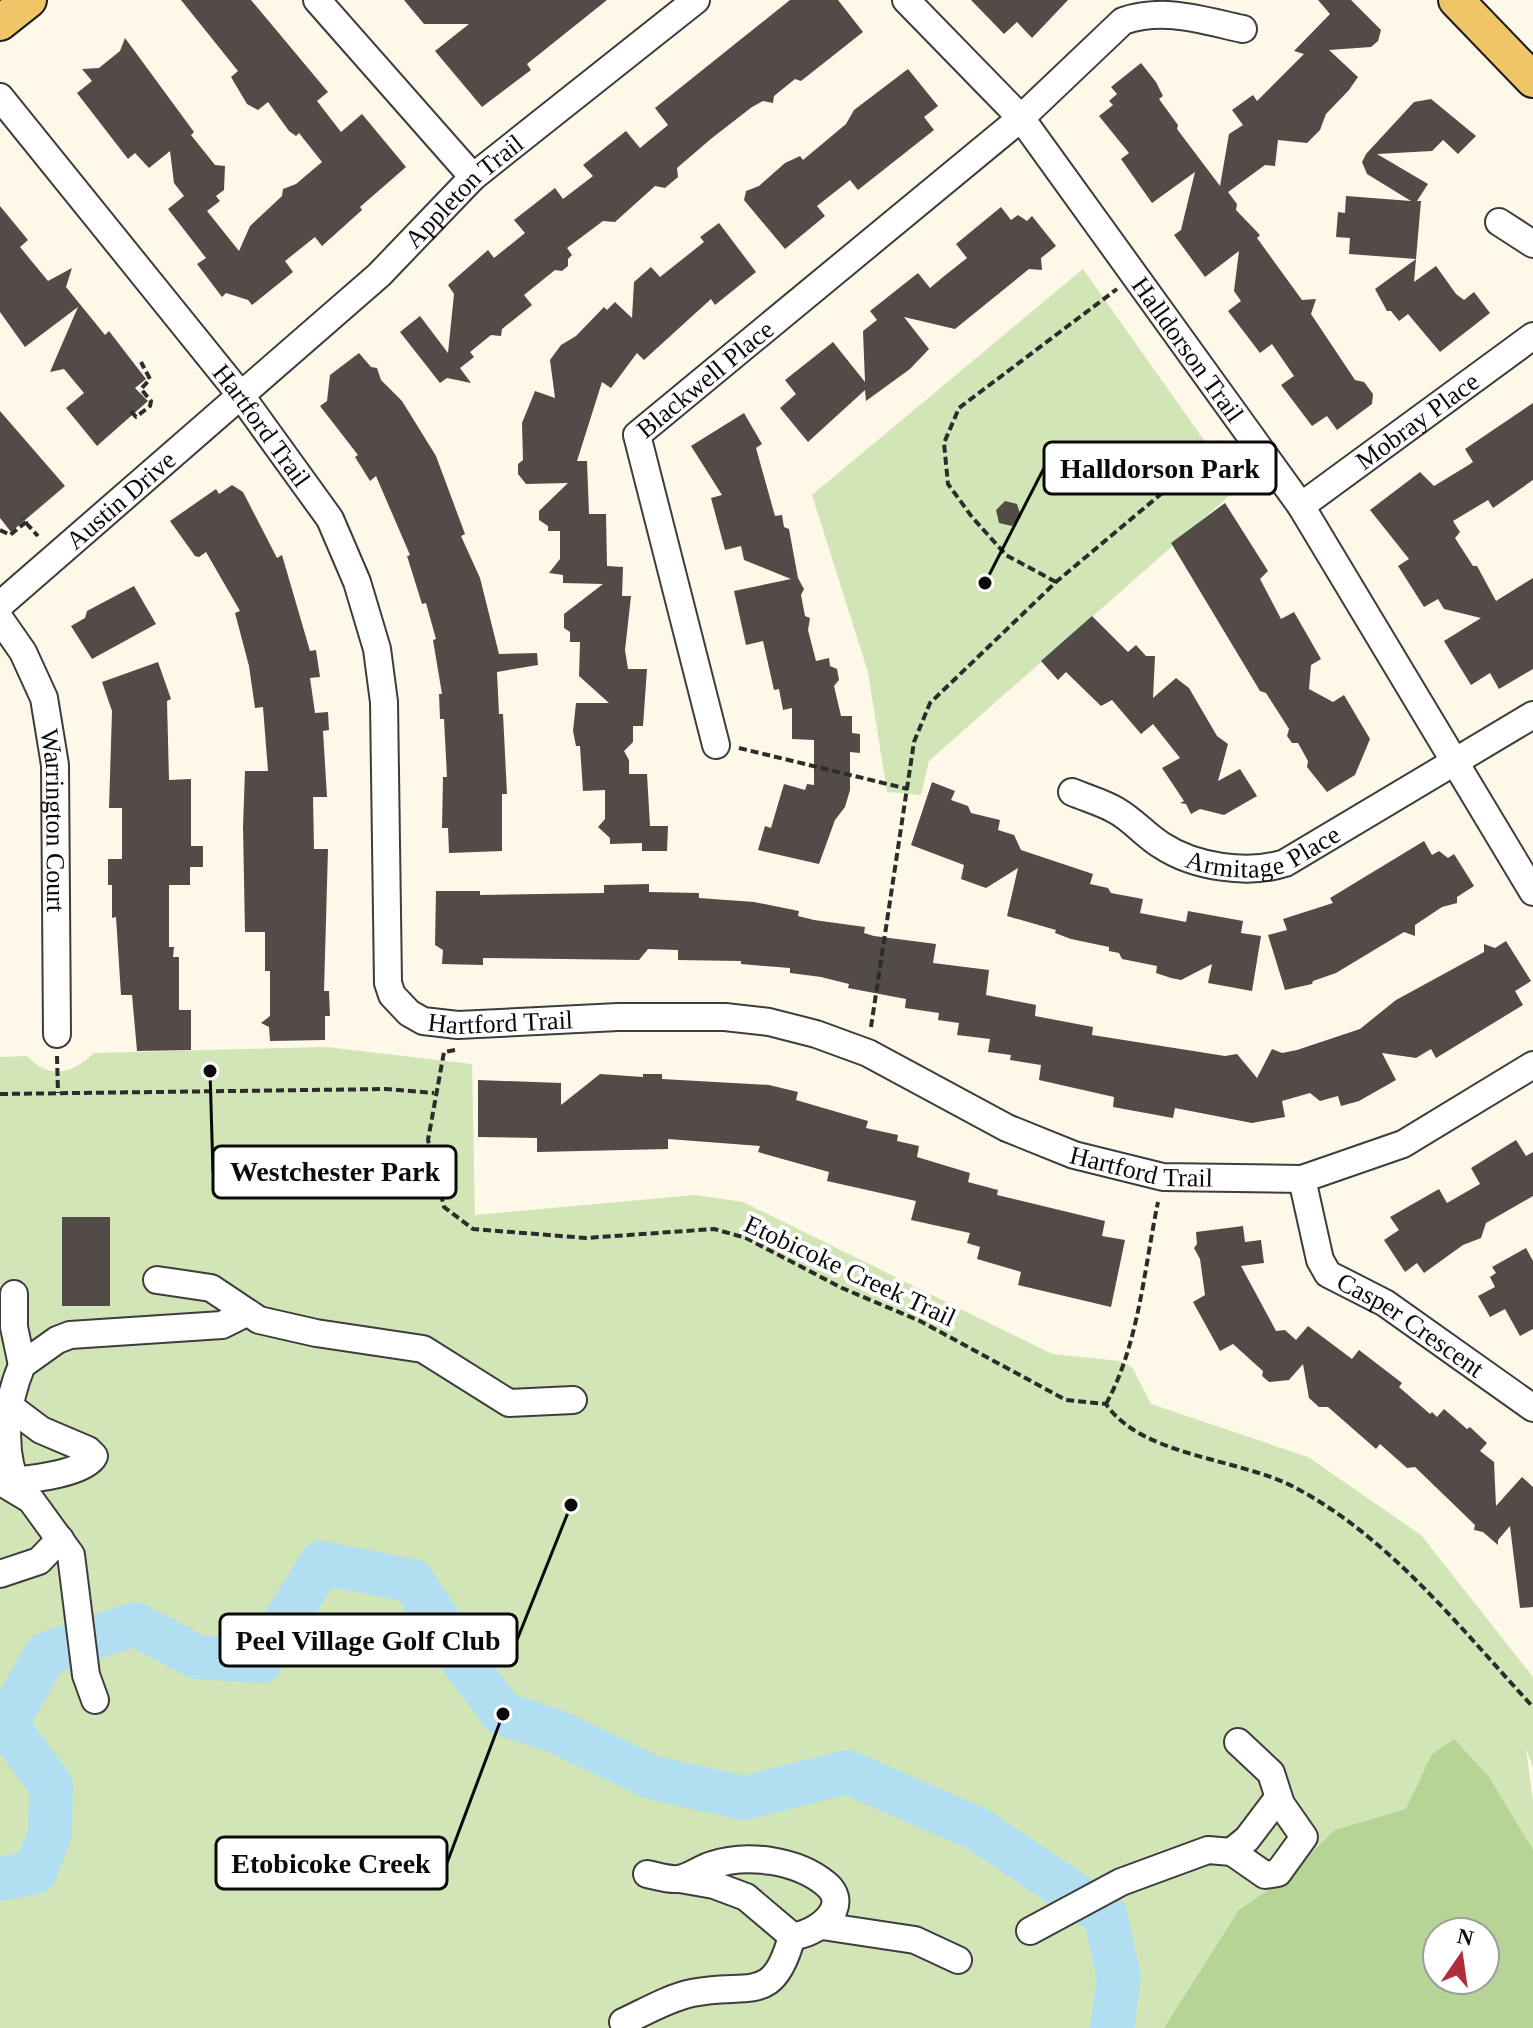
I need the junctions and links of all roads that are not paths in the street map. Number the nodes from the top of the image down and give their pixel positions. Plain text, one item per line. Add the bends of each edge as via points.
1 (29, 0) edge
2 (317, 0) edge
3 (696, 0) edge
4 (906, 0) edge
5 (1456, 0) edge
6 (0, 23) edge
7 (1243, 29) dead end
8 (1533, 80) edge
9 (0, 97) edge
10 (1021, 118) junction
11 (473, 177) junction
12 (1499, 222) dead end
13 (1533, 244) edge
14 (1533, 336) edge
15 (239, 393) junction
16 (1301, 506) junction
17 (0, 605) edge
18 (0, 619) edge
19 (1533, 715) edge
20 (716, 745) road end
21 (1454, 762) junction
22 (1072, 792) dead end
23 (1533, 892) edge
24 (57, 1034) road end
25 (1533, 1065) edge
26 (1302, 1179) junction
27 (157, 1280) dead end
28 (14, 1294) dead end
29 (246, 1313) junction
30 (22, 1365) junction
31 (573, 1400) dead end
32 (9, 1406) junction
33 (1533, 1408) edge
34 (11, 1484) edge
35 (60, 1539) junction
36 (0, 1574) edge
37 (91, 1687) dead end
38 (1238, 1742) dead end
39 (1278, 1798) junction
40 (1231, 1852) junction
41 (647, 1874) dead end
42 (680, 1879) junction
43 (822, 1926) junction
44 (1036, 1927) dead end
45 (792, 1936) junction
46 (958, 1960) dead end
47 (623, 2022) dead end

1 - 6 main road
2 - 11 street
3 - 11 street, Appleton Trail
4 - 10 street, Halldorson Trail
5 - 8 main road
7 - 10 street via 1168,12 1123,21
9 - 15 street, Hartford Trail
10 - 16 street, Halldorson Trail
10 - 20 street, Blackwell Place via 637,435
11 - 15 street, Appleton Trail via 379,275
12 - 13 street
14 - 16 street, Mobray Place
15 - 17 street, Austin Drive
15 - 26 street, Hartford Trail via 330,519 377,649 384,702 388,983 409,1013 423,1021 458,1025 618,1017 725,1017 781,1025 868,1053 1007,1128 1074,1155 1163,1177
16 - 21 street, Halldorson Trail
18 - 24 street, Warrington Court via 23,652 44,698 55,765
19 - 21 street, Armitage Place
21 - 22 street, Armitage Place via 1285,863 1255,870 1185,858 1118,811
21 - 23 street, Halldorson Trail
25 - 26 street, Hartford Trail via 1403,1144
26 - 33 street, Casper Crescent via 1320,1260 1328,1274 1385,1303
27 - 29 street via 211,1288
28 - 30 street
29 - 30 street via 222,1325 70,1335
29 - 31 street via 316,1333 423,1349 509,1403
30 - 32 street
32 - 34 street via 6,1456
32 - 34 street via 41,1430 94,1456 65,1472
34 - 35 street
35 - 36 street via 39,1561
35 - 37 street via 71,1555
38 - 39 street via 1271,1773
39 - 40 street
39 - 40 street via 1304,1837 1281,1870 1265,1875
40 - 44 street via 1208,1850 1121,1882
41 - 42 street
42 - 43 street via 735,1859 799,1869 834,1894 832,1914
42 - 45 street via 746,1897
43 - 45 street
43 - 46 street via 915,1940
45 - 47 street via 773,1980 689,1993

